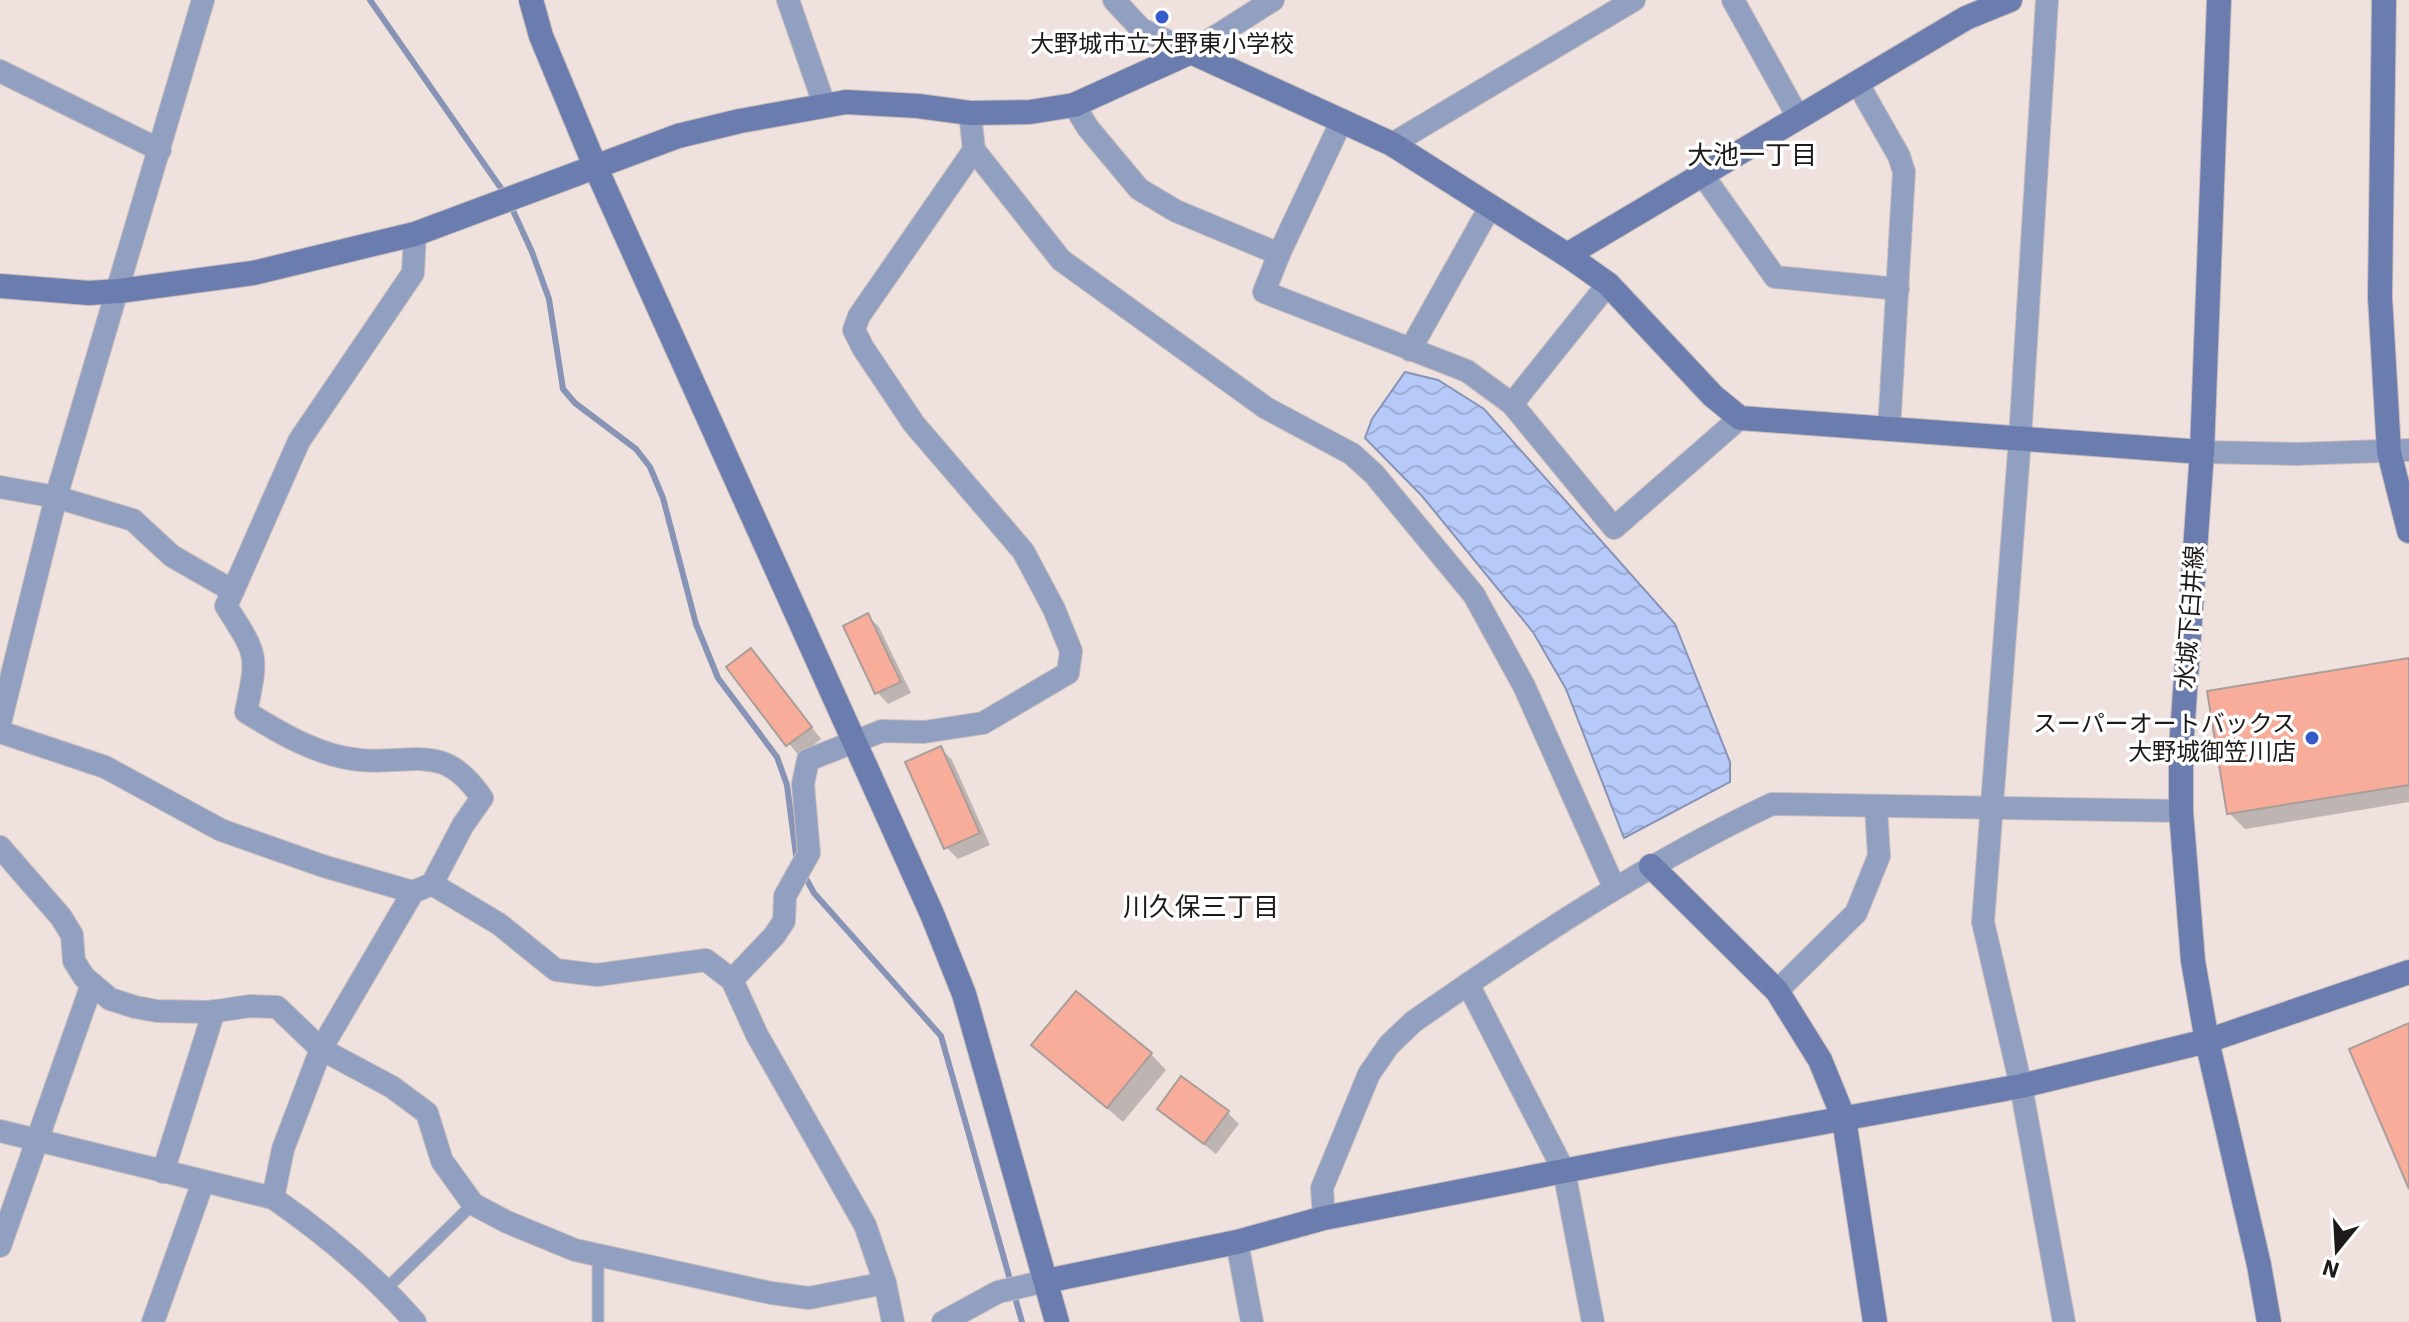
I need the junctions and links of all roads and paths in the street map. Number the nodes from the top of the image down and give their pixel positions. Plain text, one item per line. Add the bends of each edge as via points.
1 (203, 0) edge
2 (531, 0) edge
3 (788, 0) edge
4 (1114, 0) edge
5 (1273, 0) edge
6 (1634, 0) edge
7 (1733, 0) edge
8 (2010, 0) edge
9 (2047, 0) edge
10 (2219, 0) edge
11 (2384, 0) edge
12 (1191, 52) junction
13 (0, 71) edge
14 (1858, 84) junction
15 (824, 104) junction
16 (1074, 105) junction
17 (970, 113) junction
18 (1798, 117) junction
19 (1342, 120) junction
20 (1392, 144) junction
21 (160, 150) junction
22 (974, 150) junction
23 (595, 166) junction
24 (1702, 174) junction
25 (1490, 207) junction
26 (415, 234) junction
27 (1279, 254) junction
28 (1567, 255) junction
29 (1608, 284) junction
30 (0, 286) edge
31 (1898, 289) junction
32 (119, 291) junction
33 (1410, 350) junction
34 (1512, 404) junction
35 (1740, 418) junction
36 (1889, 430) junction
37 (2020, 439) junction
38 (2399, 451) edge
39 (2202, 452) junction
40 (0, 487) edge
41 (56, 497) junction
42 (2409, 531) edge
43 (233, 591) junction
44 (0, 723) edge
45 (0, 732) edge
46 (855, 741) junction
47 (1876, 807) junction
48 (1992, 807) junction
49 (2181, 811) junction
50 (0, 847) edge
51 (1651, 866) junction
52 (1614, 887) junction
53 (422, 888) junction
54 (2409, 972) edge
55 (732, 980) junction
56 (92, 984) junction
57 (1468, 984) junction
58 (1777, 991) junction
59 (214, 1011) junction
60 (2207, 1041) junction
61 (321, 1049) junction
62 (2021, 1086) junction
63 (1844, 1119) junction
64 (0, 1131) edge
65 (37, 1140) junction
66 (1564, 1171) junction
67 (163, 1172) junction
68 (203, 1182) junction
69 (273, 1198) junction
70 (473, 1204) junction
71 (1324, 1218) junction
72 (1237, 1242) junction
73 (0, 1246) edge
74 (598, 1255) junction
75 (885, 1283) junction
76 (1035, 1284) junction
77 (386, 1289) junction
78 (153, 1322) edge
79 (415, 1322) edge
80 (598, 1322) edge
81 (893, 1322) edge
82 (943, 1322) edge
83 (1057, 1322) edge
84 (1252, 1322) edge
85 (1593, 1322) edge
86 (1875, 1322) edge
87 (2064, 1322) edge
88 (2269, 1322) edge

1 - 21 street
2 - 23 street
3 - 15 street
4 - 12 street via 1141,29
5 - 12 street
6 - 20 street
7 - 18 street
8 - 14 street via 1966,18
9 - 37 street
10 - 39 street, 水城下臼井線
11 - 38 street via 2380,297
12 - 16 street
12 - 19 street
13 - 21 street
14 - 18 street
14 - 31 street via 1904,172
15 - 17 street
15 - 23 street via 678,136
16 - 17 street
16 - 27 street via 1139,189 1176,211
17 - 22 street
18 - 24 street
19 - 20 street
19 - 27 street
20 - 25 street
21 - 32 street
22 - 46 street via 854,330 914,424 1023,551 1071,651 1068,673 983,723 924,732 882,731
22 - 52 street via 1061,260 1266,408 1352,454 1374,474 1474,595 1524,686
23 - 26 street
23 - 46 street
24 - 28 street
24 - 31 street via 1775,277
25 - 28 street
25 - 33 street
26 - 32 street via 253,273
26 - 43 street via 413,273 299,441
27 - 33 street via 1264,292
28 - 29 street
29 - 34 street
29 - 35 street
30 - 32 street
31 - 36 street
32 - 41 street
33 - 34 street via 1467,371
34 - 35 street via 1614,528
35 - 36 street
36 - 37 street
37 - 39 street
37 - 48 street
38 - 39 street
38 - 42 street
39 - 49 street, 水城下臼井線
40 - 41 street
41 - 43 street via 133,520 172,556
41 - 44 street
43 - 53 street via 226,606 251,645 255,666 246,712 297,743 359,760 421,758 446,763 477,790 482,798
45 - 53 street via 105,767 221,830 323,866
46 - 55 street via 808,760 803,784 809,853 785,896 784,921
46 - 76 street via 964,994
47 - 48 street
47 - 51 street via 1772,804
47 - 58 street via 1879,856 1856,913
48 - 49 street
48 - 62 street via 1983,922
49 - 60 street, 水城下臼井線 via 2193,961
50 - 56 street via 61,917 72,935 74,961
51 - 52 street
51 - 58 street
52 - 57 street
53 - 55 street via 499,924 556,970 597,975 706,960
53 - 61 street
54 - 60 street
55 - 75 street via 757,1035 865,1225
56 - 59 street via 110,999 135,1007
56 - 65 street
57 - 66 street
57 - 71 street via 1413,1022 1369,1074 1322,1188
58 - 63 street via 1820,1060
59 - 61 street via 277,1007
59 - 67 street
60 - 62 street
60 - 88 street, 水城下臼井線
61 - 69 street via 283,1149
61 - 70 street via 392,1087 427,1113 442,1161
62 - 63 street
62 - 87 street
63 - 66 street
63 - 86 street
64 - 65 street
65 - 67 street
65 - 73 street
66 - 71 street
66 - 85 street
67 - 68 street
68 - 69 street
68 - 78 street
69 - 77 street
70 - 74 street via 575,1250
70 - 77 lane
71 - 72 street
72 - 76 street
72 - 84 street
74 - 75 street via 809,1298
74 - 80 lane
75 - 81 street
76 - 82 street via 998,1292
76 - 83 street
77 - 79 street

